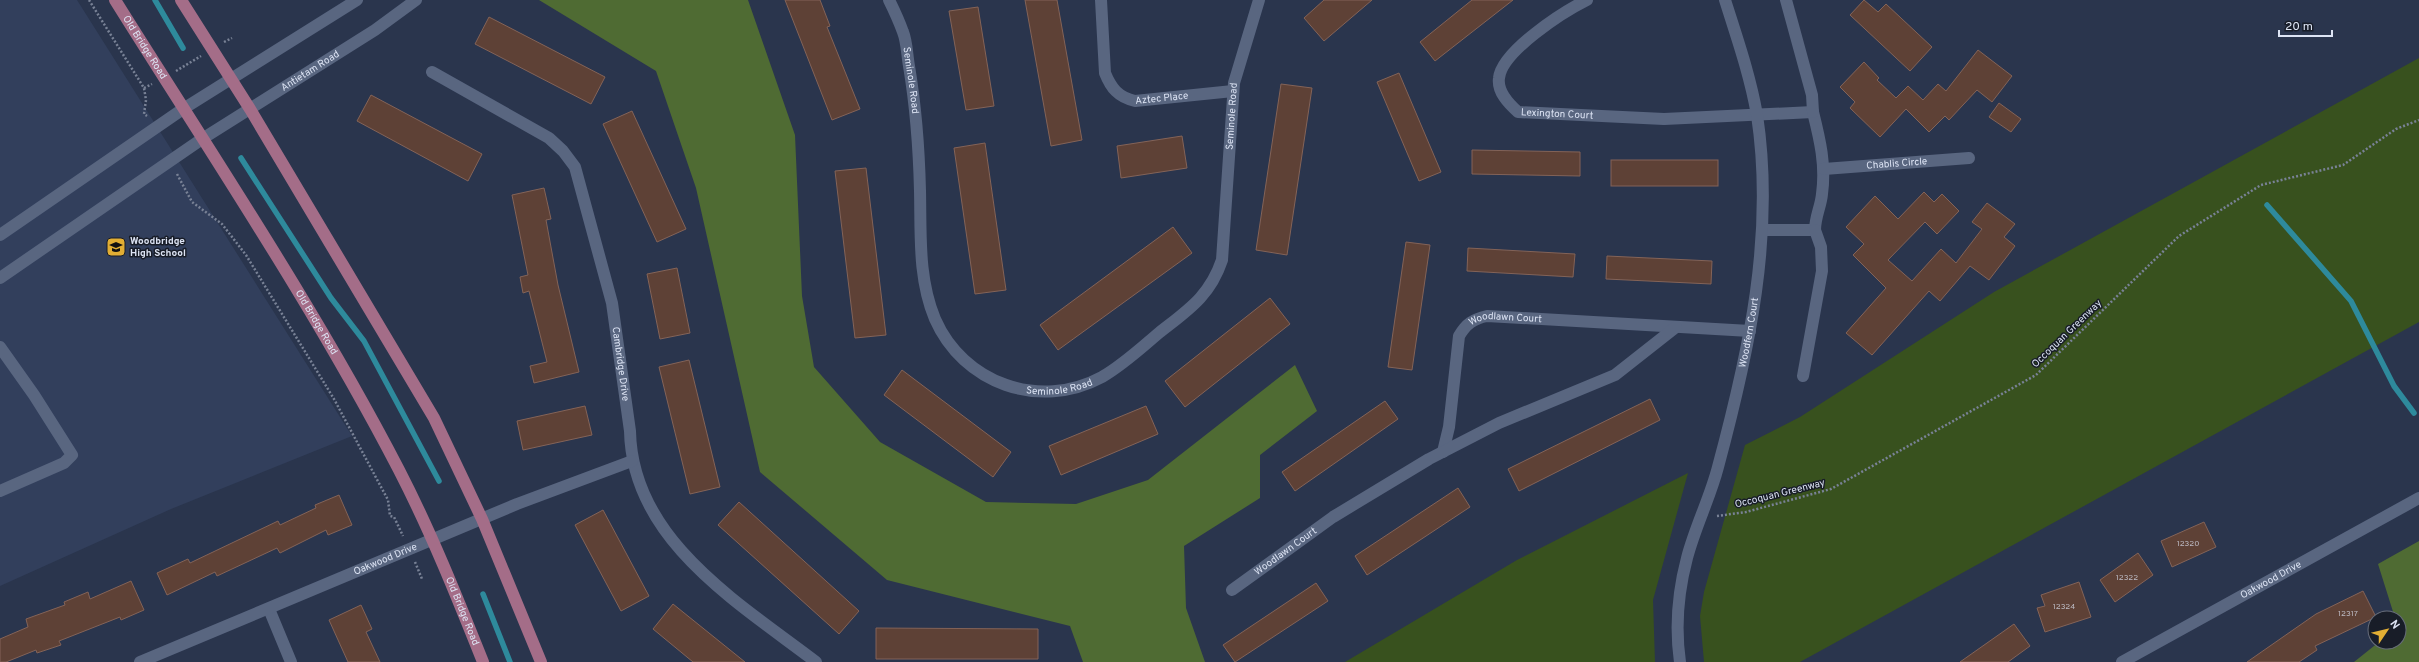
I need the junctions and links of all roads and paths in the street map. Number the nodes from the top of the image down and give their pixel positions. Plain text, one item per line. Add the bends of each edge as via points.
1 (88, 0) edge
2 (115, 0) edge
3 (181, 0) edge
4 (357, 0) edge
5 (416, 0) edge
6 (889, 0) edge
7 (1101, 0) edge
8 (1259, 0) edge
9 (1586, 0) edge
10 (1725, 0) edge
11 (1786, 0) edge
12 (199, 57) dead end
13 (182, 67) dead end
14 (432, 72) dead end
15 (231, 79) junction
16 (148, 87) dead end
17 (144, 88) junction
18 (1233, 92) junction
19 (183, 109) junction
20 (250, 109) junction
21 (1813, 112) junction
22 (1757, 115) junction
23 (146, 116) dead end
24 (2419, 120) edge
25 (202, 139) junction
26 (1969, 158) dead end
27 (1824, 169) junction
28 (177, 174) dead end
29 (1763, 230) junction
30 (1815, 230) junction
31 (0, 236) edge
32 (0, 278) edge
33 (1676, 327) junction
34 (1750, 331) junction
35 (0, 347) edge
36 (1803, 376) dead end
37 (1443, 452) junction
38 (632, 461) junction
39 (0, 491) edge
40 (2419, 498) edge
41 (394, 517) dead end
42 (1701, 518) junction
43 (482, 519) junction
44 (433, 540) junction
45 (1232, 590) dead end
46 (269, 609) junction
47 (140, 662) edge
48 (291, 662) edge
49 (483, 662) edge
50 (541, 662) edge
51 (816, 662) edge
52 (1680, 662) edge
53 (2122, 662) edge

1 - 17 path
2 - 19 main road, Old Bridge Road
3 - 15 main road
4 - 15 street
5 - 20 street, Antietam Road via 375,30
6 - 18 street, Seminole Road via 904,33 914,97 920,161 921,266 926,294 949,344 962,360 980,374 1018,389 1058,391 1100,378 1116,368 1206,293 1216,277 1222,260
7 - 18 street, Aztec Place via 1105,73 1116,93 1135,101
8 - 18 street, Seminole Road
9 - 22 street, Lexington Court via 1546,25 1510,57 1498,78 1501,91 1508,103 1518,112 1664,119
10 - 22 street, Woodfern Court via 1740,45
11 - 21 street via 1812,95
12 - 13 path
14 - 38 street, Cambridge Drive via 549,138 575,167 612,303
15 - 19 street
15 - 20 main road
16 - 17 path
17 - 23 path
19 - 25 main road, Old Bridge Road
19 - 31 street
20 - 25 street, Antietam Road
20 - 43 main road via 434,418
21 - 22 street
21 - 27 street via 1822,145
22 - 29 street, Woodfern Court via 1762,156
24 - 42 path, Occoquan Greenway via 2396,130 2343,166 2261,184 2179,236 2036,375 1845,482 1831,489 1746,512
25 - 32 street, Antietam Road
25 - 44 main road, Old Bridge Road via 344,370 399,470
26 - 27 street, Chablis Circle
27 - 30 street
28 - 41 path via 192,202 222,224 254,268 334,399 388,500 390,516
29 - 30 street
29 - 34 street, Woodfern Court
30 - 36 street via 1821,247 1822,271
33 - 34 street, Woodlawn Court
33 - 37 street, Woodlawn Court via 1615,375 1499,422
33 - 37 street, Woodlawn Court via 1487,316 1476,318 1465,326 1460,336 1449,427
34 - 42 street, Woodfern Court via 1735,404
35 - 39 street via 72,455 64,463
37 - 45 street, Woodlawn Court via 1333,517
38 - 43 street, Oakwood Drive
38 - 51 street, Cambridge Drive via 638,481 656,516 678,548 726,594
40 - 53 street, Oakwood Drive
42 - 52 street, Woodfern Court via 1687,556 1678,604 1676,639
43 - 44 street, Oakwood Drive
43 - 50 main road
44 - 46 street, Oakwood Drive
44 - 49 main road, Old Bridge Road
46 - 47 street, Oakwood Drive
46 - 48 street

